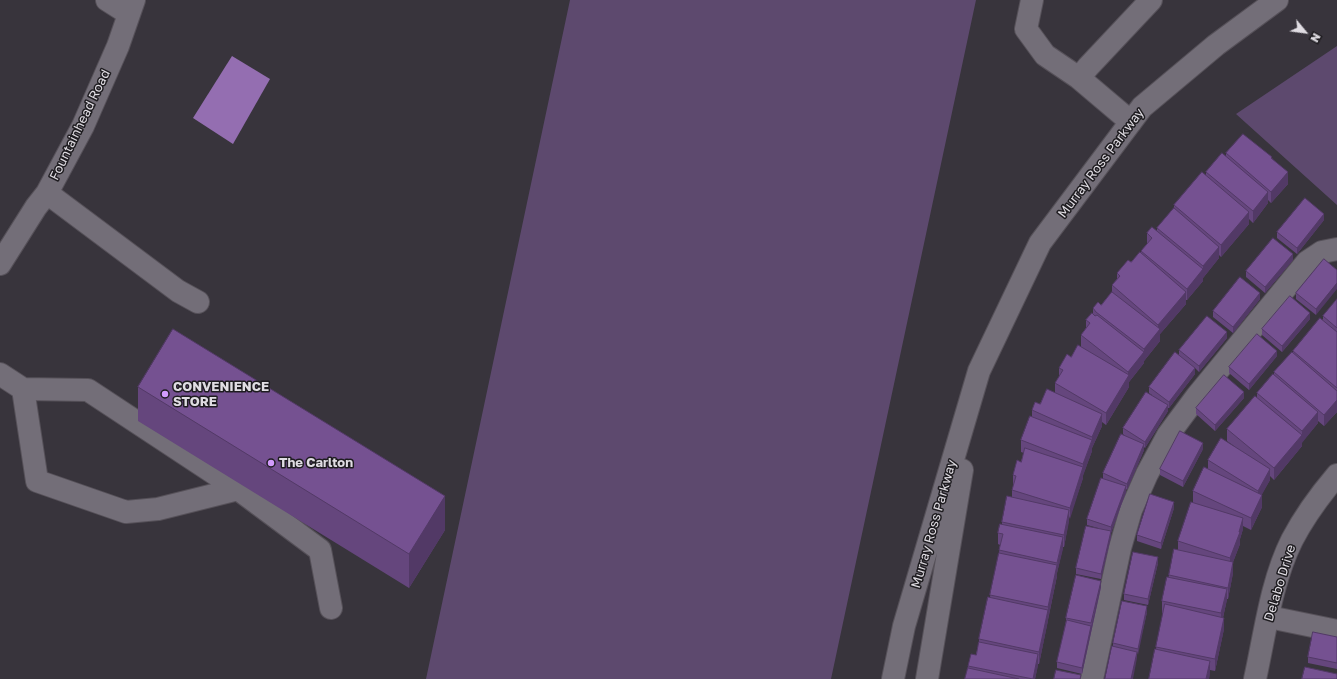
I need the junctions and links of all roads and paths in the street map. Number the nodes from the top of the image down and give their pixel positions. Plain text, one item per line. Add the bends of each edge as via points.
1 (107, 0) edge
2 (1032, 0) edge
3 (1151, 0) edge
4 (1264, 3) edge
5 (132, 7) edge
6 (1080, 78) junction
7 (1131, 122) junction
8 (47, 193) junction
9 (1337, 248) edge
10 (0, 264) edge
11 (198, 302) dead end
12 (980, 371) junction
13 (0, 374) edge
14 (23, 389) junction
15 (1337, 475) edge
16 (238, 489) junction
17 (331, 608) dead end
18 (1268, 617) junction
19 (1337, 631) edge
20 (893, 679) edge
21 (928, 679) edge
22 (1092, 679) edge
23 (1255, 679) edge

1 - 5 street
2 - 6 street via 1026,29 1045,55
3 - 6 street
4 - 7 street, Murray Ross Parkway via 1142,107
5 - 8 street, Fountainhead Road via 83,126
6 - 7 street
7 - 12 street, Murray Ross Parkway via 1040,243
8 - 10 street, Fountainhead Road
8 - 11 street via 178,291
9 - 22 street via 1322,252 1307,262 1197,396 1165,441 1131,510 1120,548
12 - 20 street, Murray Ross Parkway via 904,626
12 - 21 street, Murray Ross Parkway
13 - 14 street
14 - 16 street via 88,390
14 - 16 street via 37,480 126,512 158,509
15 - 18 street, Delabo Drive via 1322,492 1292,541 1282,566
16 - 17 street via 320,550
18 - 19 street
18 - 23 street, Delabo Drive

